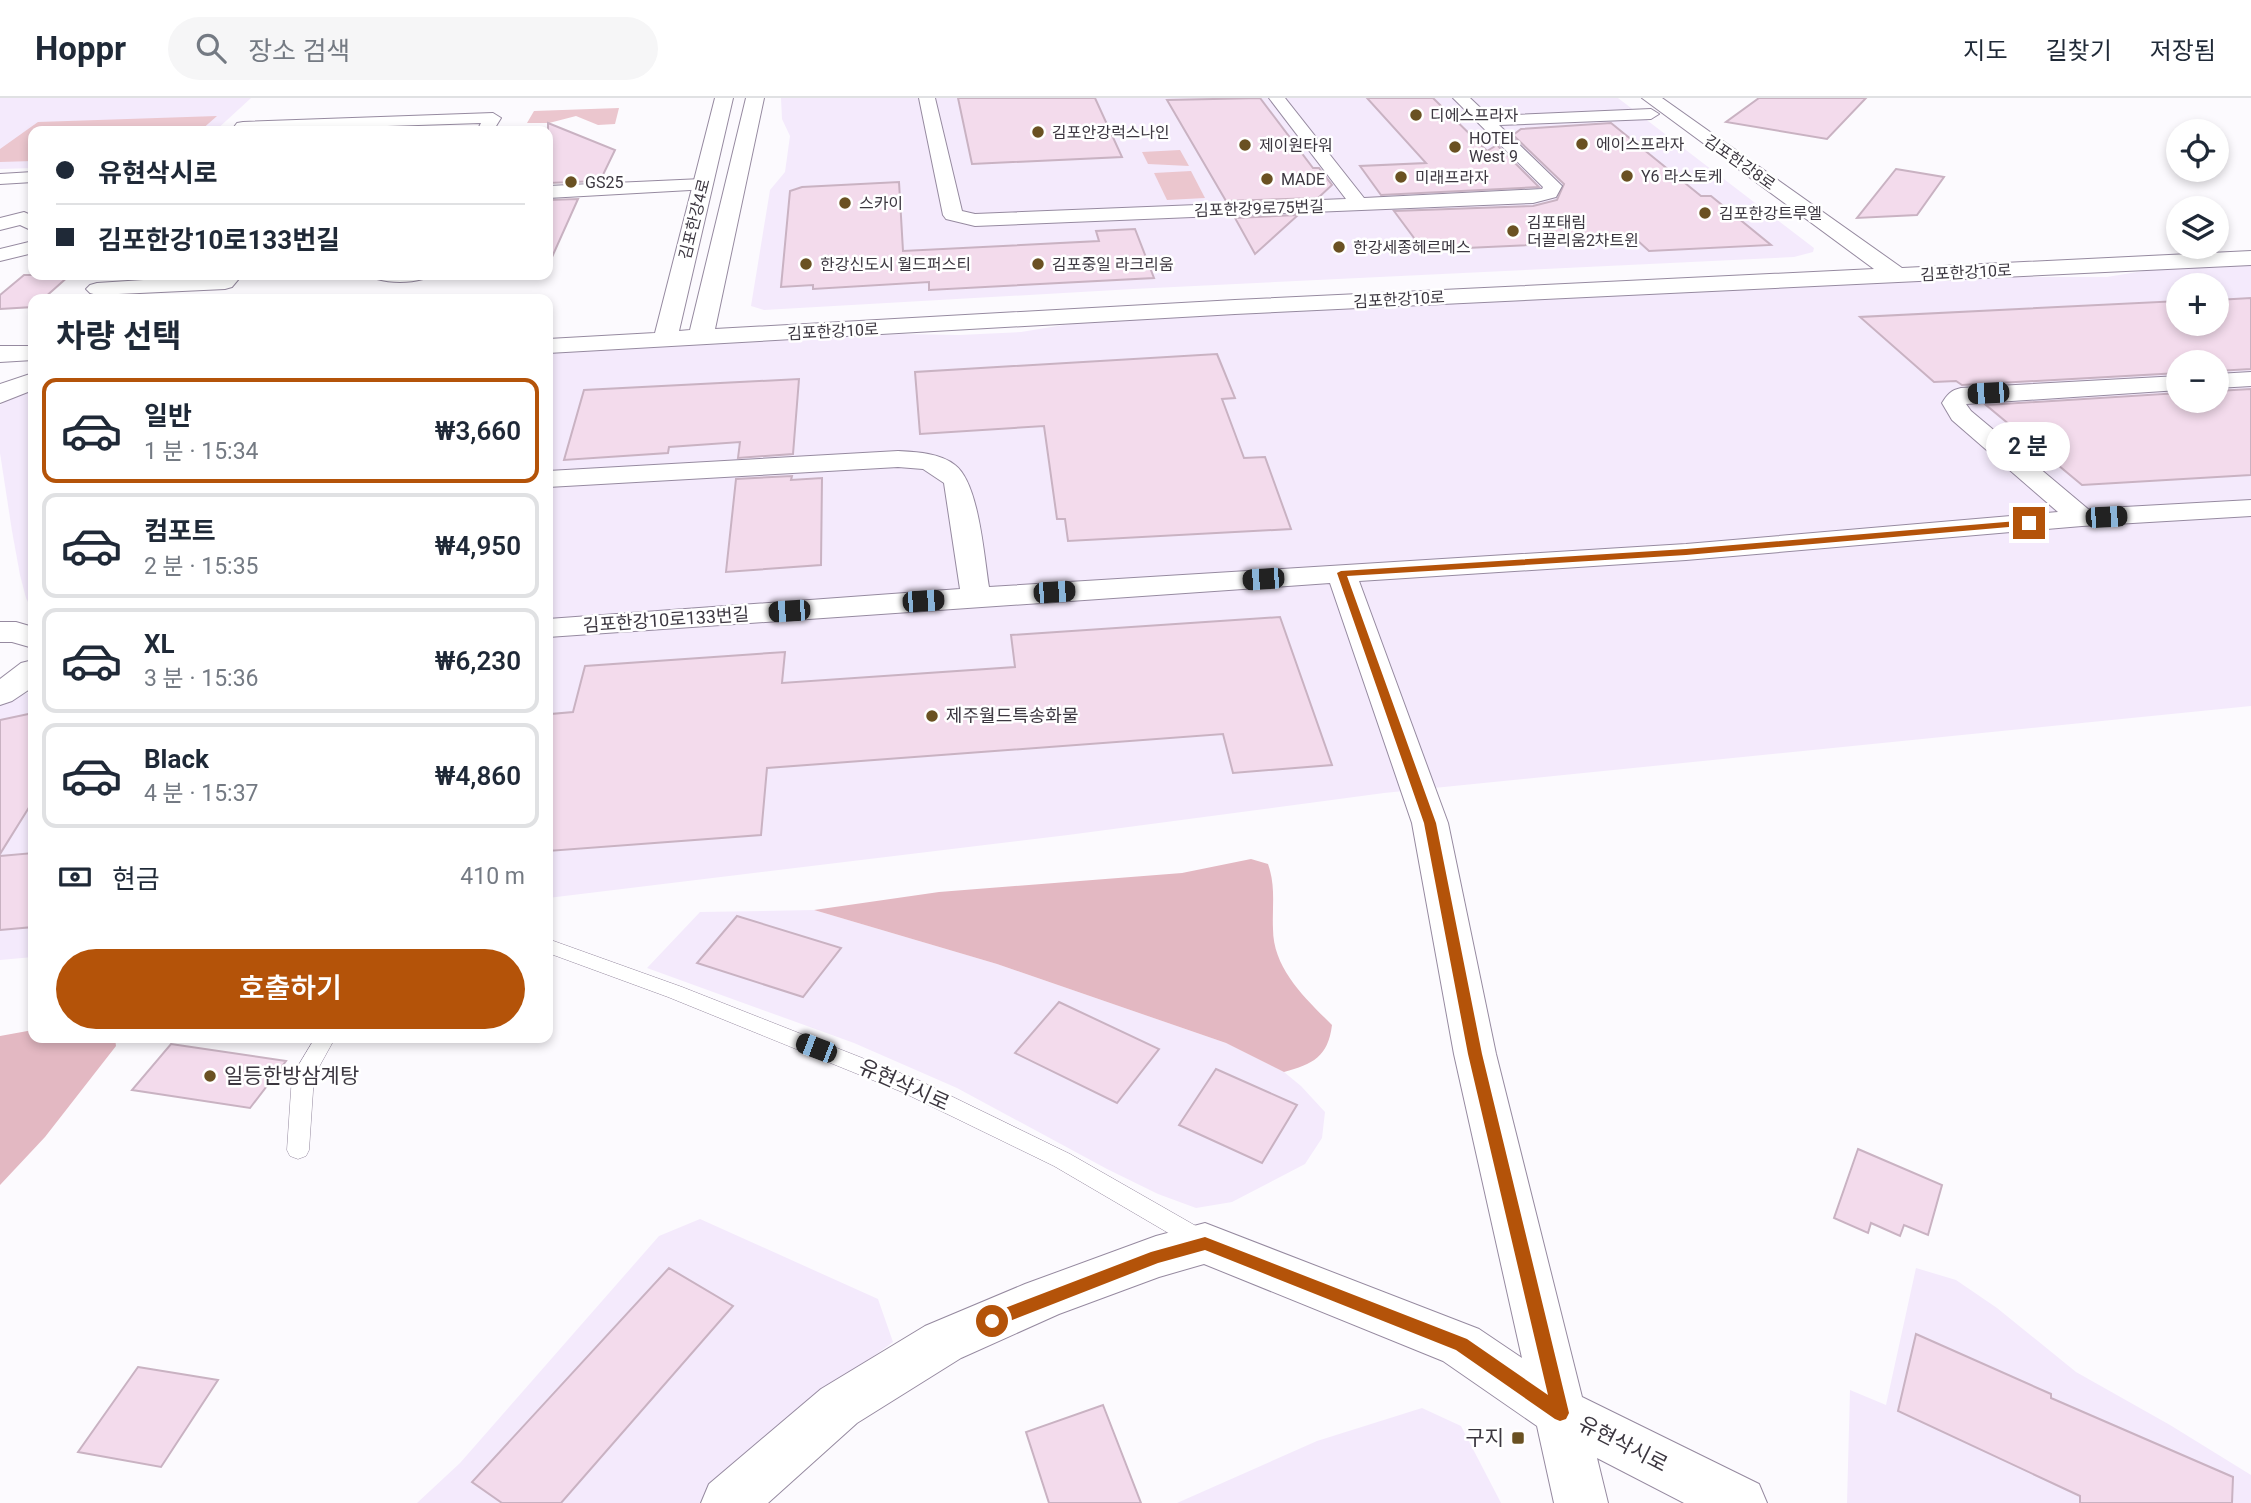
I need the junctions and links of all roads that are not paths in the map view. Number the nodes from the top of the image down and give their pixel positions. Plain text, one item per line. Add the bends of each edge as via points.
1 (724, 98) edge
2 (755, 98) edge
3 (928, 98) edge
4 (1277, 98) edge
5 (1461, 98) edge
6 (1630, 98) edge
7 (1651, 106) edge
8 (1487, 121) junction
9 (353, 126) edge
10 (488, 126) edge
11 (28, 178) edge
12 (0, 181) edge
13 (702, 185) junction
14 (553, 192) edge
15 (18, 195) dead end
16 (1359, 204) junction
17 (28, 221) edge
18 (0, 224) edge
19 (2251, 241) edge
20 (2229, 242) edge
21 (2166, 246) edge
22 (28, 248) edge
23 (0, 255) edge
24 (2251, 258) edge
25 (1862, 265) junction
26 (167, 280) edge
27 (228, 280) edge
28 (101, 286) edge
29 (553, 329) edge
30 (703, 330) junction
31 (667, 332) junction
32 (553, 345) edge
33 (28, 353) edge
34 (0, 354) edge
35 (28, 373) edge
36 (0, 374) edge
37 (2251, 379) edge
38 (2229, 380) edge
39 (28, 383) edge
40 (2166, 384) edge
41 (0, 395) edge
42 (553, 479) edge
43 (2251, 508) edge
44 (2082, 518) junction
45 (1341, 573) junction
46 (976, 597) junction
47 (553, 628) edge
48 (28, 674) edge
49 (28, 685) edge
50 (0, 694) edge
51 (553, 948) edge
52 (322, 1043) edge
53 (298, 1150) dead end
54 (1205, 1243) junction
55 (1560, 1413) junction
56 (728, 1503) edge
57 (1581, 1503) edge
58 (1740, 1503) edge

1 - 13 street, 김포한강4로
2 - 30 street, 김포한강4로
3 - 16 street, 김포한강9로75번길 via 953,215 975,220
4 - 16 street
5 - 8 street, 김포한강9로75번길
6 - 7 street, 김포한강8로
7 - 8 street
7 - 25 street, 김포한강8로
7 - 25 street, 김포한강8로
8 - 16 street, 김포한강9로75번길 via 1553,186 1549,193
9 - 10 street via 493,118
11 - 12 street
12 - 15 street
13 - 14 street
13 - 31 street, 김포한강4로
17 - 18 street via 24,218
19 - 20 street
21 - 25 street, 김포한강10로
22 - 23 street
24 - 25 street, 김포한강10로 via 1897,275
25 - 30 street, 김포한강10로 via 1235,307
26 - 27 street
26 - 28 street
29 - 31 street, 김포한강10로
30 - 31 street, 김포한강10로
31 - 32 street, 김포한강10로
33 - 34 street
35 - 36 street
37 - 38 street
39 - 41 street
40 - 44 street via 1961,395 1954,403 1961,415
42 - 46 street via 898,459 929,462 948,471 957,482
43 - 44 street, 김포한강10로133번길
44 - 45 street, 김포한강10로133번길 via 1686,552
45 - 46 street, 김포한강10로133번길
45 - 55 street via 1430,823 1475,1054
46 - 47 street, 김포한강10로133번길
48 - 50 street
49 - 50 street
51 - 54 lane, 유현삭시로 via 910,1086 1062,1160
52 - 53 lane via 303,1076
54 - 55 street, 유현삭시로 via 1461,1345
54 - 56 street via 1042,1299 943,1342 839,1406
55 - 57 street
55 - 58 street, 유현삭시로

